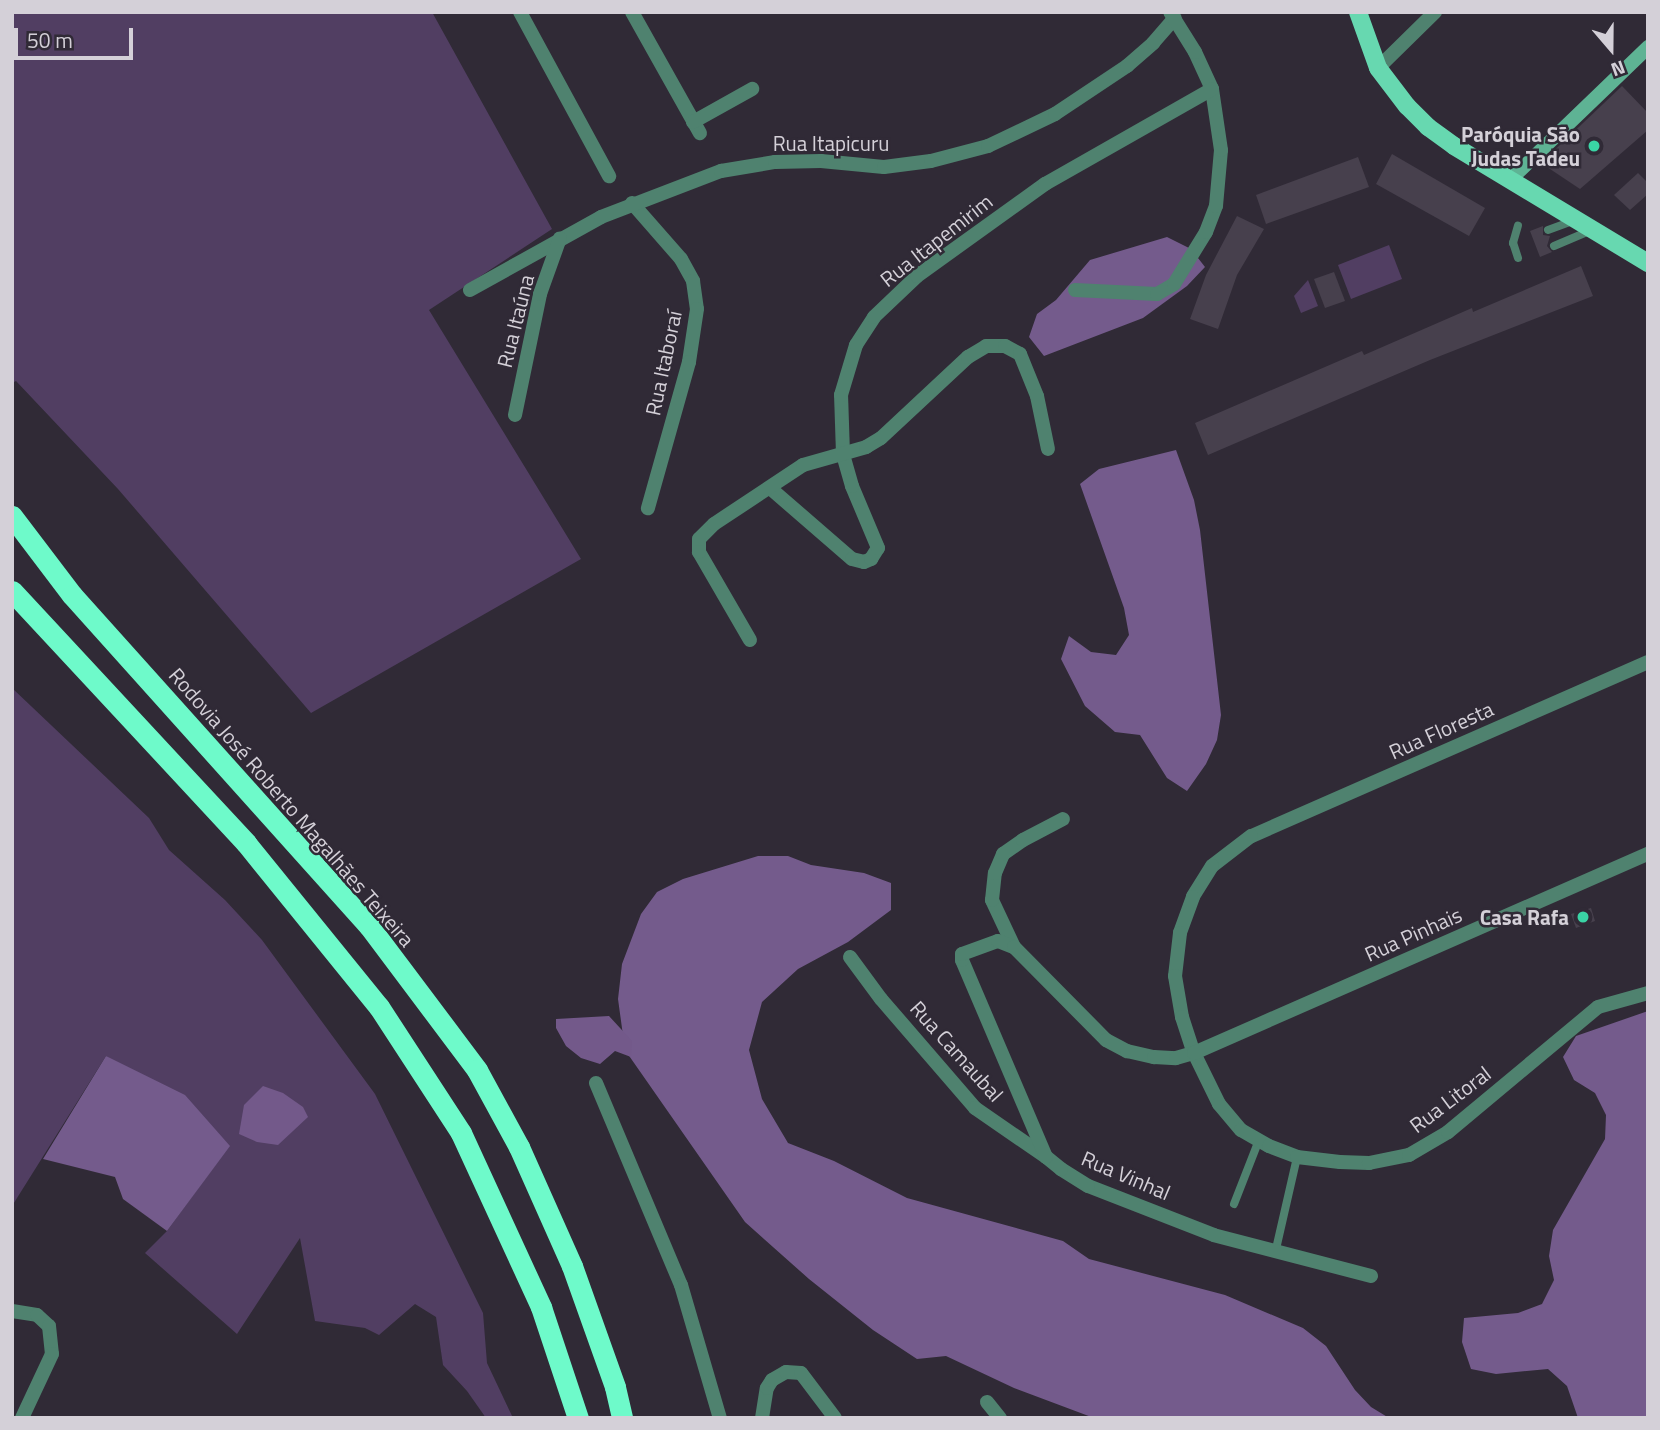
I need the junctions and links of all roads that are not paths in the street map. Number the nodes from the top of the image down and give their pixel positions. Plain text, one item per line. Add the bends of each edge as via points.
1 (632, 12) edge
2 (1358, 12) edge
3 (1435, 12) edge
4 (525, 14) edge
5 (1172, 15) edge
6 (1648, 47) edge
7 (1378, 68) junction
8 (752, 89) dead end
9 (1212, 89) junction
10 (609, 176) dead end
11 (1510, 180) junction
12 (632, 203) junction
13 (1577, 219) junction
14 (1518, 226) dead end
15 (1548, 230) dead end
16 (1594, 230) junction
17 (560, 238) junction
18 (1554, 246) dead end
19 (1518, 258) dead end
20 (1648, 263) edge
21 (470, 290) dead end
22 (1075, 290) dead end
23 (515, 415) dead end
24 (1048, 449) dead end
25 (843, 454) junction
26 (769, 488) junction
27 (648, 508) dead end
28 (12, 516) edge
29 (12, 591) edge
30 (750, 640) dead end
31 (1648, 662) edge
32 (1063, 819) dead end
33 (1648, 854) edge
34 (1014, 947) junction
35 (850, 957) dead end
36 (1648, 993) edge
37 (1194, 1054) junction
38 (596, 1083) dead end
39 (1259, 1140) junction
40 (1046, 1157) junction
41 (1297, 1157) junction
42 (1234, 1204) dead end
43 (1276, 1249) junction
44 (1371, 1276) dead end
45 (12, 1311) edge
46 (987, 1402) dead end
47 (22, 1418) edge
48 (578, 1418) edge
49 (622, 1418) edge
50 (720, 1418) edge
51 (762, 1418) edge
52 (835, 1418) edge
53 (1000, 1418) edge

1 - 8 street via 697,128
2 - 7 main road
3 - 7 street
4 - 10 street
5 - 9 street
5 - 12 street, Rua Itapicuru via 1128,66 1055,114 988,146 884,167 775,162 721,171
6 - 11 street
7 - 11 main road via 1428,127
9 - 22 street via 1221,150 1216,206 1206,232 1174,284 1157,294
9 - 25 street, Rua Itapemirim via 1022,200 917,276 874,317 856,345 841,395
11 - 13 main road
12 - 17 street, Rua Itapicuru
12 - 27 street, Rua Itaboraí via 681,259 693,281 697,309 689,362
13 - 15 lane
13 - 16 main road
14 - 19 lane via 1513,243
16 - 18 lane
16 - 20 main road
17 - 21 street, Rua Itapicuru
17 - 23 street, Rua Itaúna via 540,294
24 - 25 street via 1037,396 1020,354 1005,346 986,345 881,438
25 - 26 street via 803,466
25 - 26 street, Rua Itapemirim via 878,548 872,559 852,559
26 - 30 street via 699,539 699,552
28 - 49 highway, Rodovia José Roberto Magalhães Teixeira via 72,595 369,926 477,1070 519,1147 572,1266
29 - 48 highway via 246,843 379,1007 461,1133 541,1307
31 - 37 street, Rua Floresta via 1251,836 1212,866 1193,897 1180,933 1175,976
32 - 34 street via 1003,854 995,873 992,900
33 - 37 street, Rua Pinhais
34 - 37 street via 1106,1040 1154,1057
34 - 40 street via 998,942 968,949 962,960
35 - 40 street, Rua Camaubal via 975,1108
36 - 41 street, Rua Litoral via 1598,1007 1448,1132 1409,1155 1369,1163
37 - 39 street, Rua Litoral via 1219,1104 1241,1130
38 - 50 street via 681,1285
39 - 41 street, Rua Litoral
39 - 42 lane
40 - 43 street, Rua Vinhal via 1088,1186 1214,1235
41 - 43 lane
43 - 44 street, Rua Vinhal
45 - 47 street via 37,1315 50,1326 52,1354
46 - 53 street
51 - 52 street via 767,1388 786,1372 801,1373

